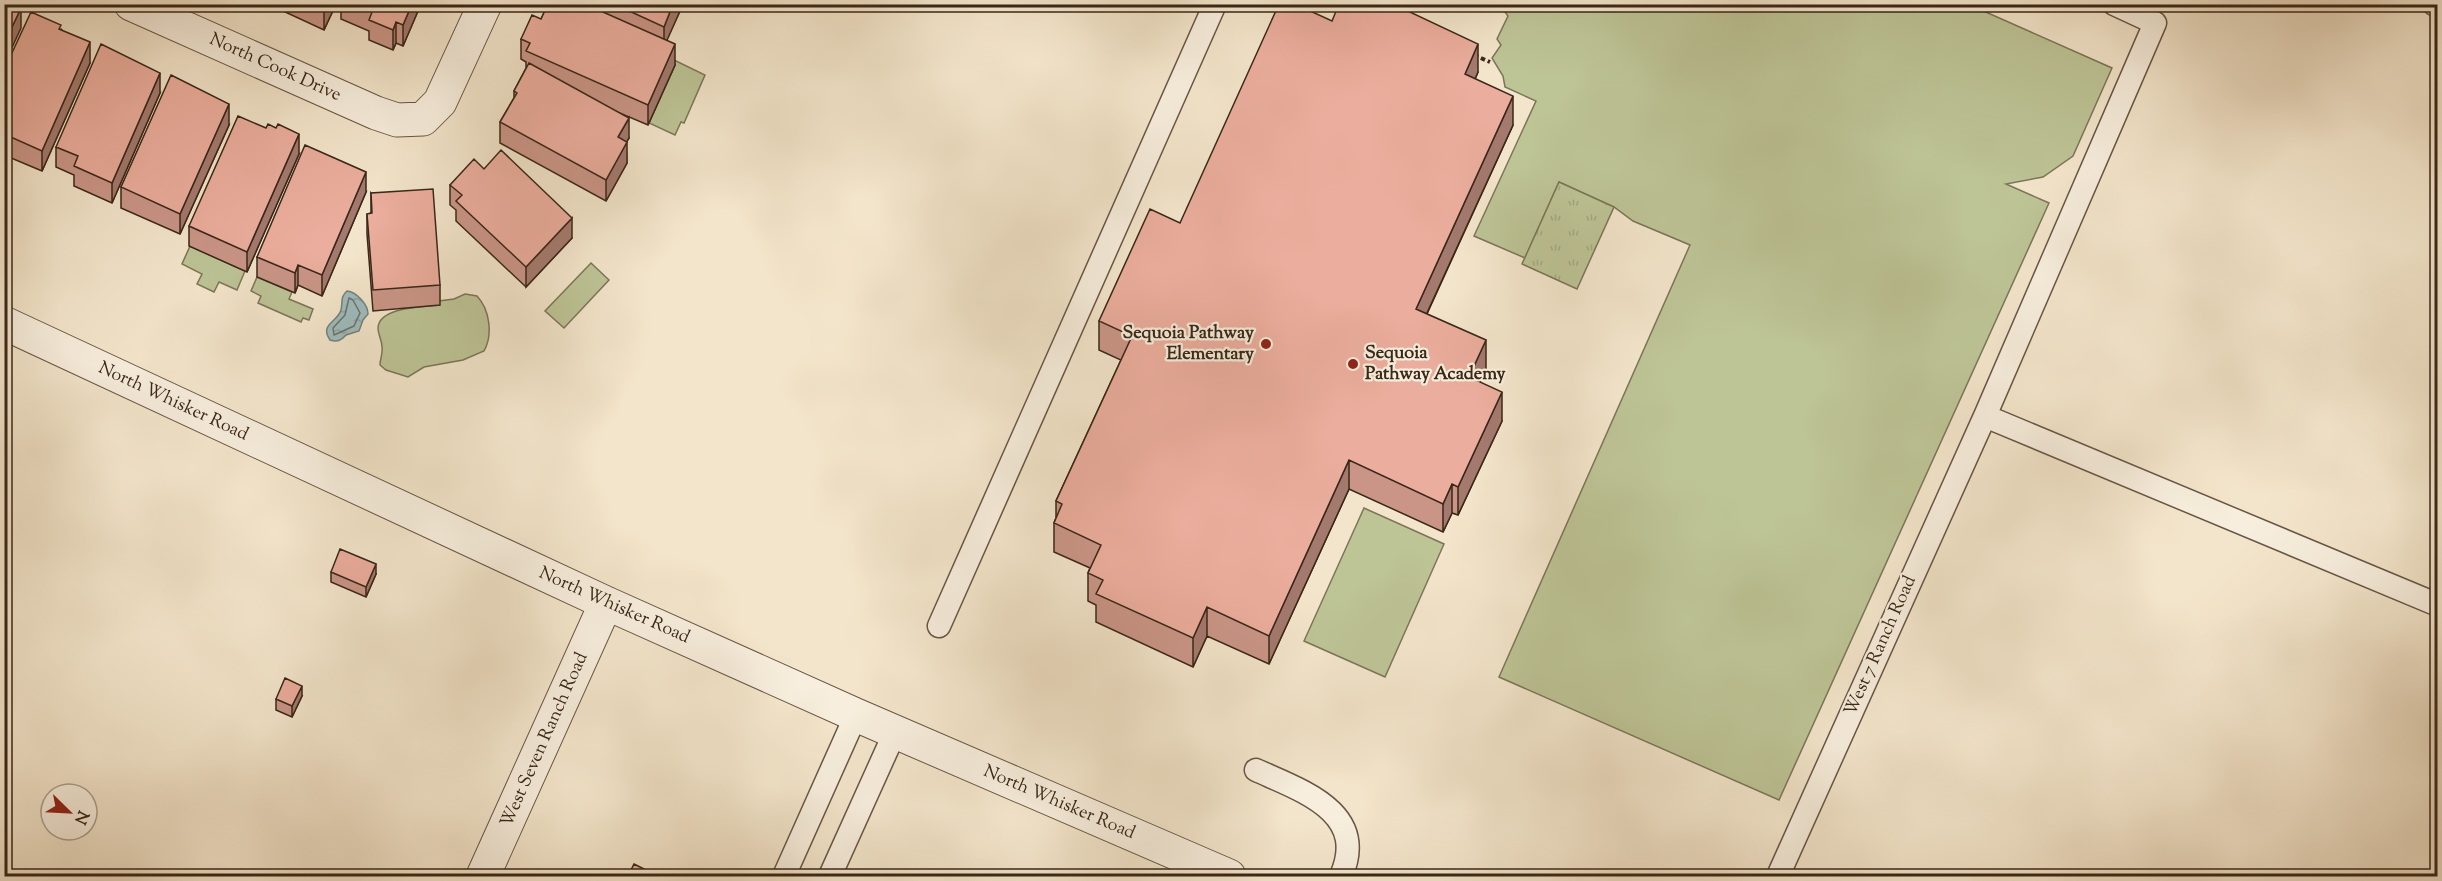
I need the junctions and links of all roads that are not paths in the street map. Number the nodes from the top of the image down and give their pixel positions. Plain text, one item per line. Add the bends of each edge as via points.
1 (131, 4) edge
2 (485, 4) edge
3 (1215, 4) edge
4 (2114, 4) edge
5 (4, 323) edge
6 (1985, 416) junction
7 (606, 603) junction
8 (2438, 605) edge
9 (939, 626) dead end
10 (856, 715) junction
11 (895, 732) junction
12 (1256, 770) dead end
13 (483, 876) edge
14 (784, 876) edge
15 (830, 876) edge
16 (1229, 876) edge
17 (1341, 876) edge
18 (1778, 876) edge

1 - 2 street, North Cook Drive via 397,120 423,119 440,102
3 - 9 lane
4 - 6 lane, West 7 Ranch Road via 2155,23
5 - 7 street, North Whisker Road
6 - 8 lane
6 - 18 lane, West 7 Ranch Road
7 - 10 street, North Whisker Road
7 - 13 street, West Seven Ranch Road
10 - 11 street, North Whisker Road
10 - 14 lane
11 - 15 lane
11 - 16 street, North Whisker Road
12 - 17 lane via 1308,794 1333,811 1348,837

